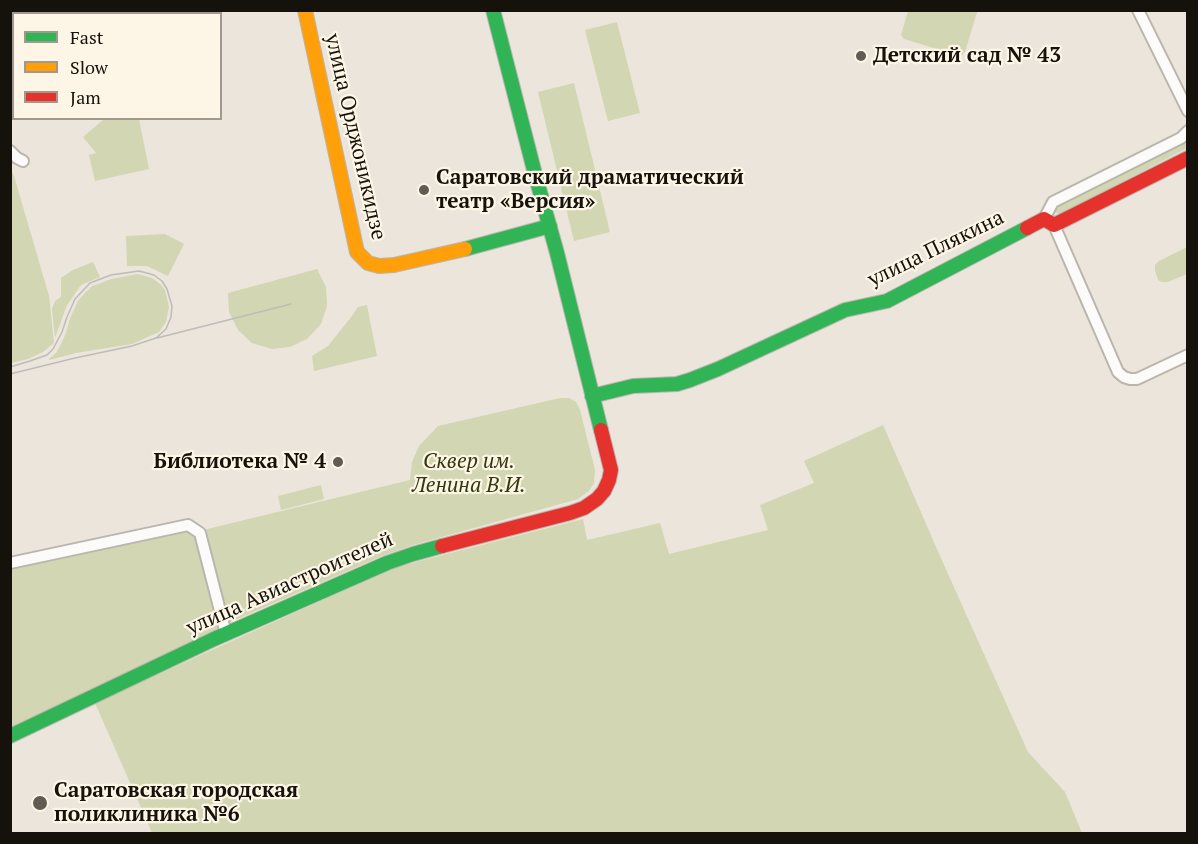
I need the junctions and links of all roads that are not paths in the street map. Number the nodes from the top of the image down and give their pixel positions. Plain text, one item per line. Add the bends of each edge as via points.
1 (305, 10) edge
2 (493, 10) edge
3 (1138, 10) edge
4 (1188, 111) edge
5 (1188, 131) edge
6 (10, 151) edge
7 (1188, 158) edge
8 (23, 161) dead end
9 (1049, 222) junction
10 (550, 226) junction
11 (1188, 356) edge
12 (592, 396) junction
13 (10, 563) edge
14 (226, 634) junction
15 (10, 736) edge

1 - 10 main road, улица Орджоникидзе via 357,252 368,263 394,265
2 - 10 main road
3 - 4 street
5 - 9 street via 1053,202
6 - 8 street
7 - 9 main road, улица Плякина
9 - 11 street via 1118,372 1130,380 1137,379
9 - 12 main road, улица Плякина via 887,301 845,309 690,380 633,386
10 - 12 main road
12 - 14 main road, улица Авиастроителей via 610,470 604,491 584,508 387,563
13 - 14 street via 188,525 200,533
14 - 15 main road, улица Авиастроителей

